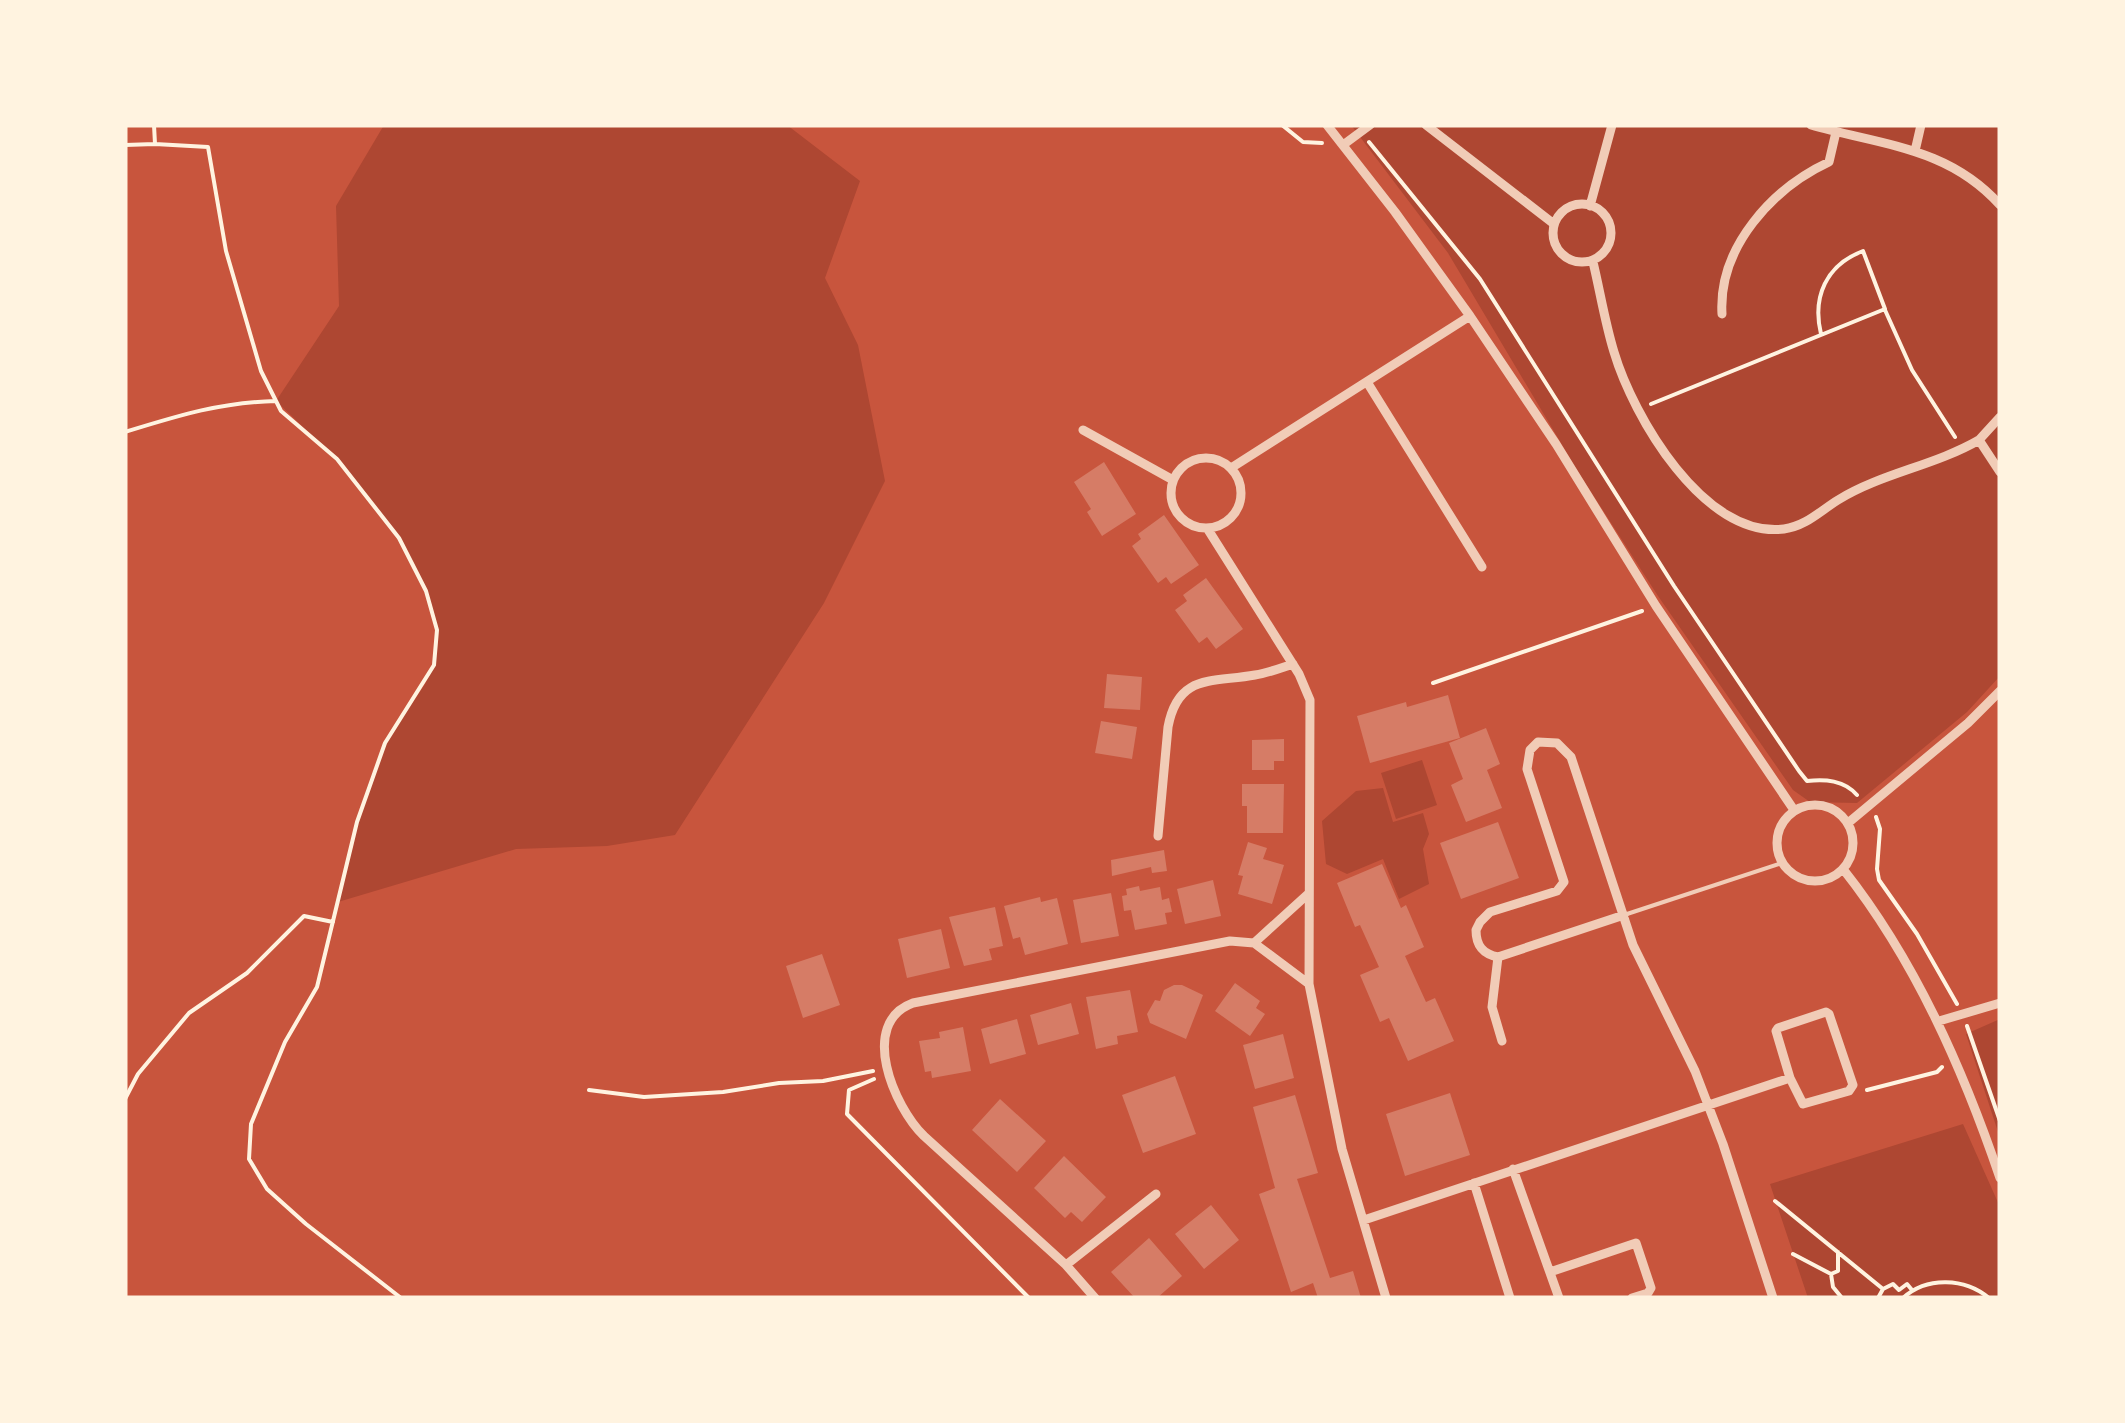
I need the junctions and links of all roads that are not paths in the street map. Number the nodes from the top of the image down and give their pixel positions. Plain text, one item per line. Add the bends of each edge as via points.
1 (1327, 125) edge
2 (1426, 125) edge
3 (1612, 125) edge
4 (1811, 125) edge
5 (1922, 125) edge
6 (1366, 128) edge
7 (1836, 132) junction
8 (1343, 144) junction
9 (1915, 151) junction
10 (2000, 205) edge
11 (1590, 206) junction
12 (1554, 224) junction
13 (1593, 262) junction
14 (1722, 314) dead end
15 (1470, 316) junction
16 (1367, 382) junction
17 (2000, 417) edge
18 (1083, 430) dead end
19 (1979, 440) junction
20 (1230, 468) junction
21 (2000, 472) edge
22 (1173, 480) junction
23 (1207, 528) junction
24 (1482, 568) dead end
25 (1294, 664) junction
26 (2000, 691) edge
27 (1794, 810) junction
28 (1848, 824) junction
29 (1158, 836) dead end
30 (1782, 863) junction
31 (1843, 869) junction
32 (1308, 893) junction
33 (1624, 915) junction
34 (1254, 942) junction
35 (1498, 957) junction
36 (1310, 984) junction
37 (2000, 1002) edge
38 (1938, 1021) junction
39 (1502, 1041) dead end
40 (1790, 1078) junction
41 (1707, 1103) junction
42 (1513, 1169) junction
43 (2000, 1178) edge
44 (1474, 1183) junction
45 (1156, 1194) dead end
46 (1364, 1220) junction
47 (1066, 1266) junction
48 (1550, 1272) junction
49 (1095, 1298) edge
50 (1386, 1298) edge
51 (1510, 1298) edge
52 (1559, 1298) edge
53 (1632, 1298) edge
54 (1773, 1298) edge

1 - 8 street
2 - 12 street
3 - 11 street
4 - 7 street
5 - 9 street
6 - 8 street
7 - 9 street
7 - 14 street via 1829,162 1783,190 1745,235 1724,285
8 - 15 street
9 - 10 street via 1956,167
11 - 12 street via 1569,206
11 - 13 street via 1610,226 1604,252
12 - 13 street via 1562,254
13 - 19 street via 1614,351 1638,409 1669,458 1714,506 1749,524 1782,530 1800,525 1860,488
15 - 16 street
15 - 27 street
16 - 20 street
16 - 24 street
17 - 19 street
18 - 22 street
19 - 21 street
20 - 22 street via 1198,459
20 - 23 street via 1240,500 1228,520
22 - 23 street via 1178,513
23 - 25 street
25 - 29 street via 1204,681 1182,694 1170,714
25 - 32 street via 1311,708
26 - 28 street
27 - 28 street via 1823,806
27 - 30 street via 1777,834
28 - 31 street via 1852,852
30 - 31 street via 1812,881
30 - 33 lane
31 - 38 street
32 - 34 street
32 - 36 street
33 - 35 street
33 - 35 street via 1571,757 1544,741 1532,746 1527,768 1565,879 1557,891 1490,912 1480,922 1478,944
33 - 41 street
34 - 36 street
34 - 47 street via 913,1003 891,1018 888,1071 912,1124
35 - 39 street via 1492,1007
36 - 46 street via 1328,1092
37 - 38 street
38 - 43 street
40 - 40 street via 1803,1104 1852,1089 1826,1012 1776,1031
40 - 41 street
41 - 42 street
41 - 54 street
42 - 44 street
42 - 48 street
44 - 46 street
44 - 51 street
45 - 47 street
46 - 50 street
47 - 49 street
48 - 52 street
48 - 53 street via 1636,1243 1651,1288

